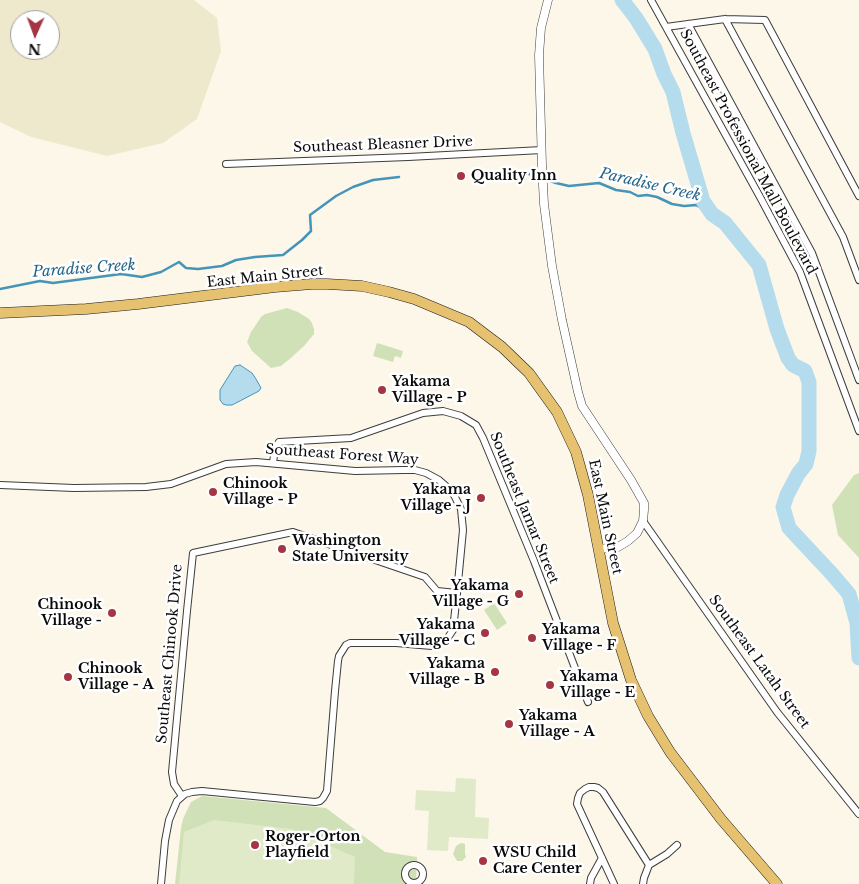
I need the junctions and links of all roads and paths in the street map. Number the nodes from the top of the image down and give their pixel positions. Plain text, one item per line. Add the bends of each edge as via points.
1 (548, 0) edge
2 (651, 0) edge
3 (725, 19) junction
4 (688, 24) junction
5 (666, 27) junction
6 (542, 150) junction
7 (226, 164) dead end
8 (859, 196) edge
9 (859, 280) edge
10 (0, 313) edge
11 (859, 380) edge
12 (859, 431) edge
13 (273, 463) junction
14 (0, 485) edge
15 (643, 520) junction
16 (599, 549) junction
17 (457, 593) junction
18 (588, 702) dead end
19 (182, 796) junction
20 (859, 814) edge
21 (677, 845) dead end
22 (602, 858) junction
23 (649, 865) junction
24 (594, 873) junction
25 (610, 874) junction
26 (161, 884) edge
27 (590, 884) edge
28 (614, 884) edge
29 (643, 884) edge
30 (777, 884) edge

1 - 6 street via 539,55
2 - 5 street, Southeast Professional Mall Boulevard
3 - 4 street
3 - 8 street via 765,20
3 - 9 street via 843,237
4 - 5 street
4 - 11 street via 812,253
5 - 12 street, Southeast Professional Mall Boulevard via 800,272
6 - 7 street, Southeast Bleasner Drive
6 - 15 street via 552,266 578,392 591,422 640,495 644,503
10 - 16 main road, East Main Street via 138,304 312,284 362,286 414,299 469,322 529,373 557,412 576,452
13 - 14 street, Southeast Forest Way via 226,464 171,484 146,487
13 - 17 street, Southeast Forest Way via 356,471 415,470 439,480 454,495 463,521
13 - 18 street, Southeast Jamar Street via 275,448 280,442 351,438 423,413 442,411 461,416 476,426 534,562
15 - 16 street via 637,533 628,541 618,547
15 - 20 street, Southeast Latah Street via 777,712
16 - 30 main road, East Main Street via 613,623 631,680 648,716 690,779
17 - 19 street, Southeast Forest Way via 453,630 442,643 432,646 356,642 346,645 342,651 337,666 327,790 320,801 202,791
17 - 19 street, Southeast Chinook Drive via 436,591 425,577 293,532 193,553 172,772 174,784
19 - 26 street via 167,827
21 - 23 street
22 - 23 street via 577,804 580,793 594,786 603,792
22 - 24 street
22 - 25 street
23 - 29 street
24 - 25 street via 602,870
24 - 27 street
25 - 28 street

